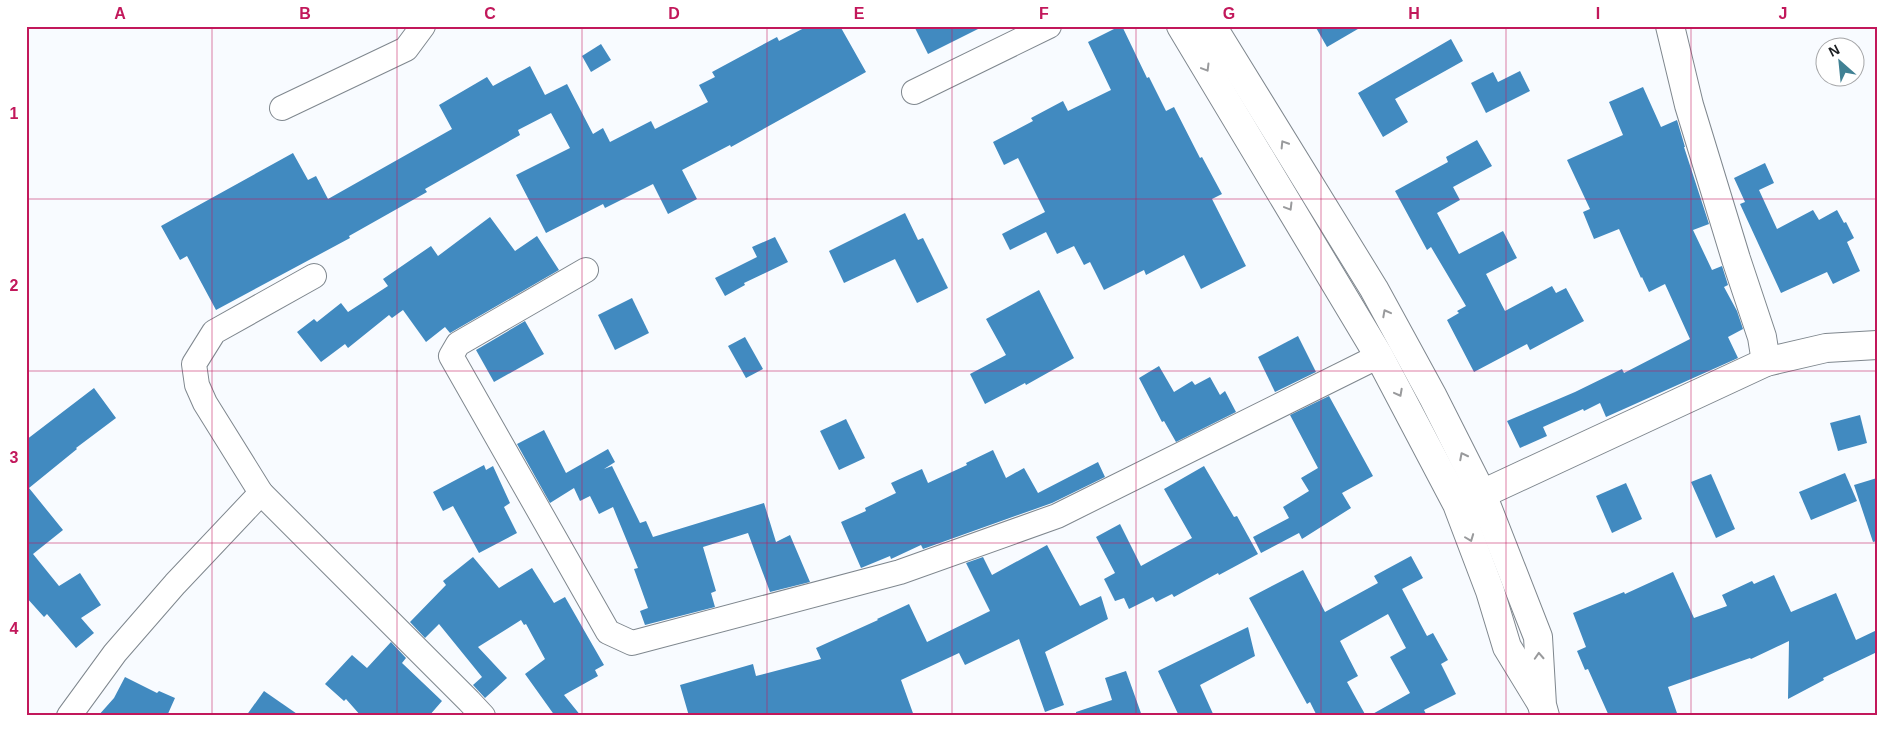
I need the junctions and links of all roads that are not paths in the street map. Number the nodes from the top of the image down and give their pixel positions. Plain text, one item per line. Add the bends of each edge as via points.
1 (423, 26) edge
2 (1049, 26) edge
3 (1181, 26) edge
4 (1212, 26) edge
5 (1670, 26) edge
6 (914, 92) dead end
7 (282, 108) dead end
8 (586, 270) dead end
9 (314, 276) dead end
10 (1877, 345) edge
11 (1379, 356) junction
12 (1766, 362) junction
13 (261, 493) junction
14 (1482, 494) junction
15 (1544, 710) edge
16 (69, 716) edge
17 (482, 716) edge

1 - 7 street via 406,49
2 - 6 street
3 -> 11 main road
14 -> 4 main road via 1374,290
5 - 12 main road via 1689,105 1762,337
8 - 11 street via 458,344 452,356 608,632 632,643 900,572 1057,516
9 - 13 street via 214,332 194,364 197,385 205,403
10 - 12 main road via 1826,348
11 -> 15 main road via 1457,504 1507,647
12 - 14 main road
13 - 16 street via 114,652
13 - 17 street
15 -> 14 main road via 1538,637

